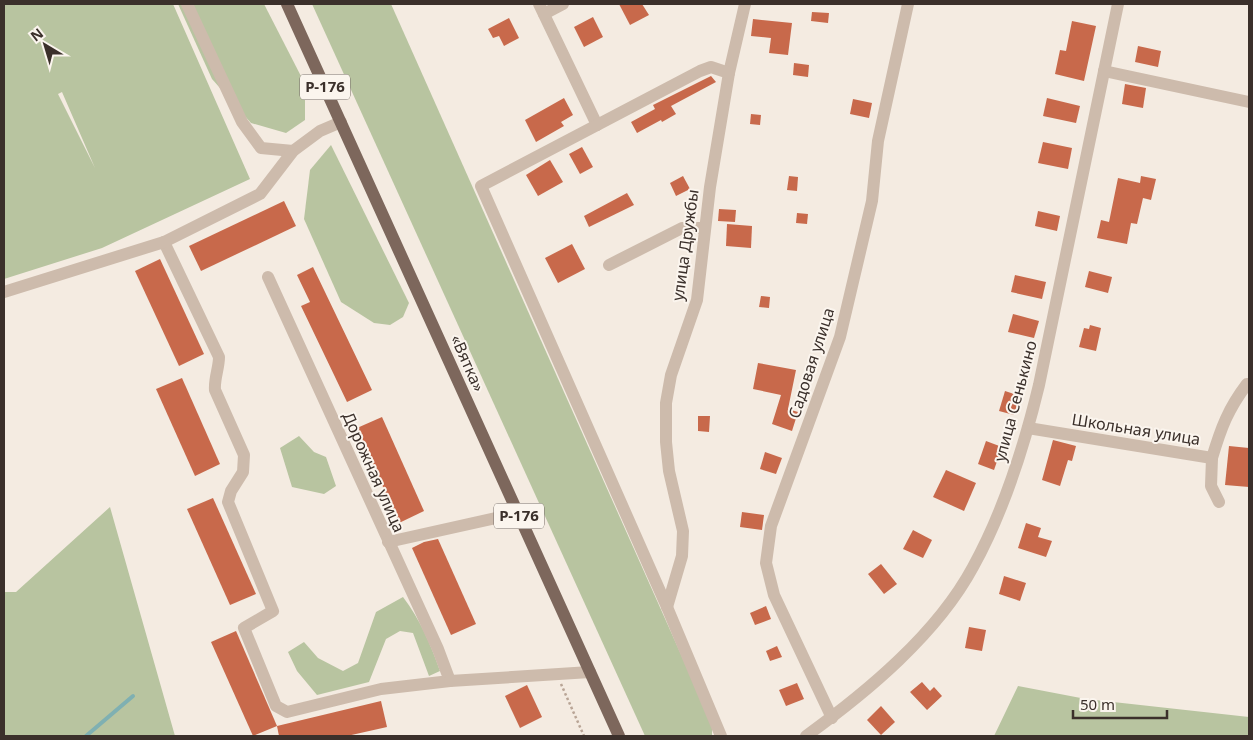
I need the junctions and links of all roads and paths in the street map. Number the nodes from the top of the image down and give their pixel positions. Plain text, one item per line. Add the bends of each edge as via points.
1 (187, 4) edge
2 (287, 4) edge
3 (564, 4) edge
4 (745, 4) edge
5 (908, 4) edge
6 (1118, 4) edge
7 (542, 9) edge
8 (1104, 71) junction
9 (729, 74) junction
10 (1249, 102) edge
11 (341, 122) junction
12 (598, 125) junction
13 (293, 151) junction
14 (705, 228) junction
15 (164, 242) junction
16 (609, 265) dead end
17 (268, 277) dead end
18 (4, 292) edge
19 (1249, 384) edge
20 (1028, 428) junction
21 (1212, 458) junction
22 (1219, 502) dead end
23 (518, 513) junction
24 (388, 542) junction
25 (667, 607) junction
26 (590, 672) junction
27 (556, 674) junction
28 (450, 681) junction
29 (832, 718) junction
30 (584, 736) edge
31 (619, 736) edge
32 (721, 736) edge
33 (806, 736) edge

1 - 13 street via 242,122 261,148
2 - 11 main road, «Вятка» / Р-176
3 - 7 street
4 - 9 street, улица Дружбы
5 - 29 street, Садовая улица via 878,141 872,201 840,337 771,526 766,563 774,595
6 - 8 street, улица Сенькино
7 - 12 street
8 - 10 street
8 - 20 street, улица Сенькино
9 - 12 street via 711,67 700,71
9 - 14 street, улица Дружбы
11 - 13 street via 320,131
11 - 23 main road, «Вятка» / Р-176
12 - 25 street via 481,186
13 - 15 street via 260,194
14 - 16 street via 682,228
14 - 25 street, улица Дружбы via 697,300 671,375 666,403 669,471 683,531 682,556
15 - 18 street
15 - 28 street via 218,357 215,390 244,455 243,472 228,502 273,611 244,628 276,706 286,712 381,689
17 - 24 street, Дорожная улица
19 - 21 street, Школьная улица via 1223,424
20 - 21 street, Школьная улица
20 - 29 street, улица Сенькино via 1002,505 972,569 936,620 910,649
21 - 22 street via 1211,486
23 - 24 street
23 - 26 main road, «Вятка» / Р-176
24 - 28 street, Дорожная улица
25 - 32 street
26 - 27 street
26 - 31 main road, «Вятка» / Р-176
27 - 28 street
27 - 30 path
29 - 33 street, улица Сенькино

